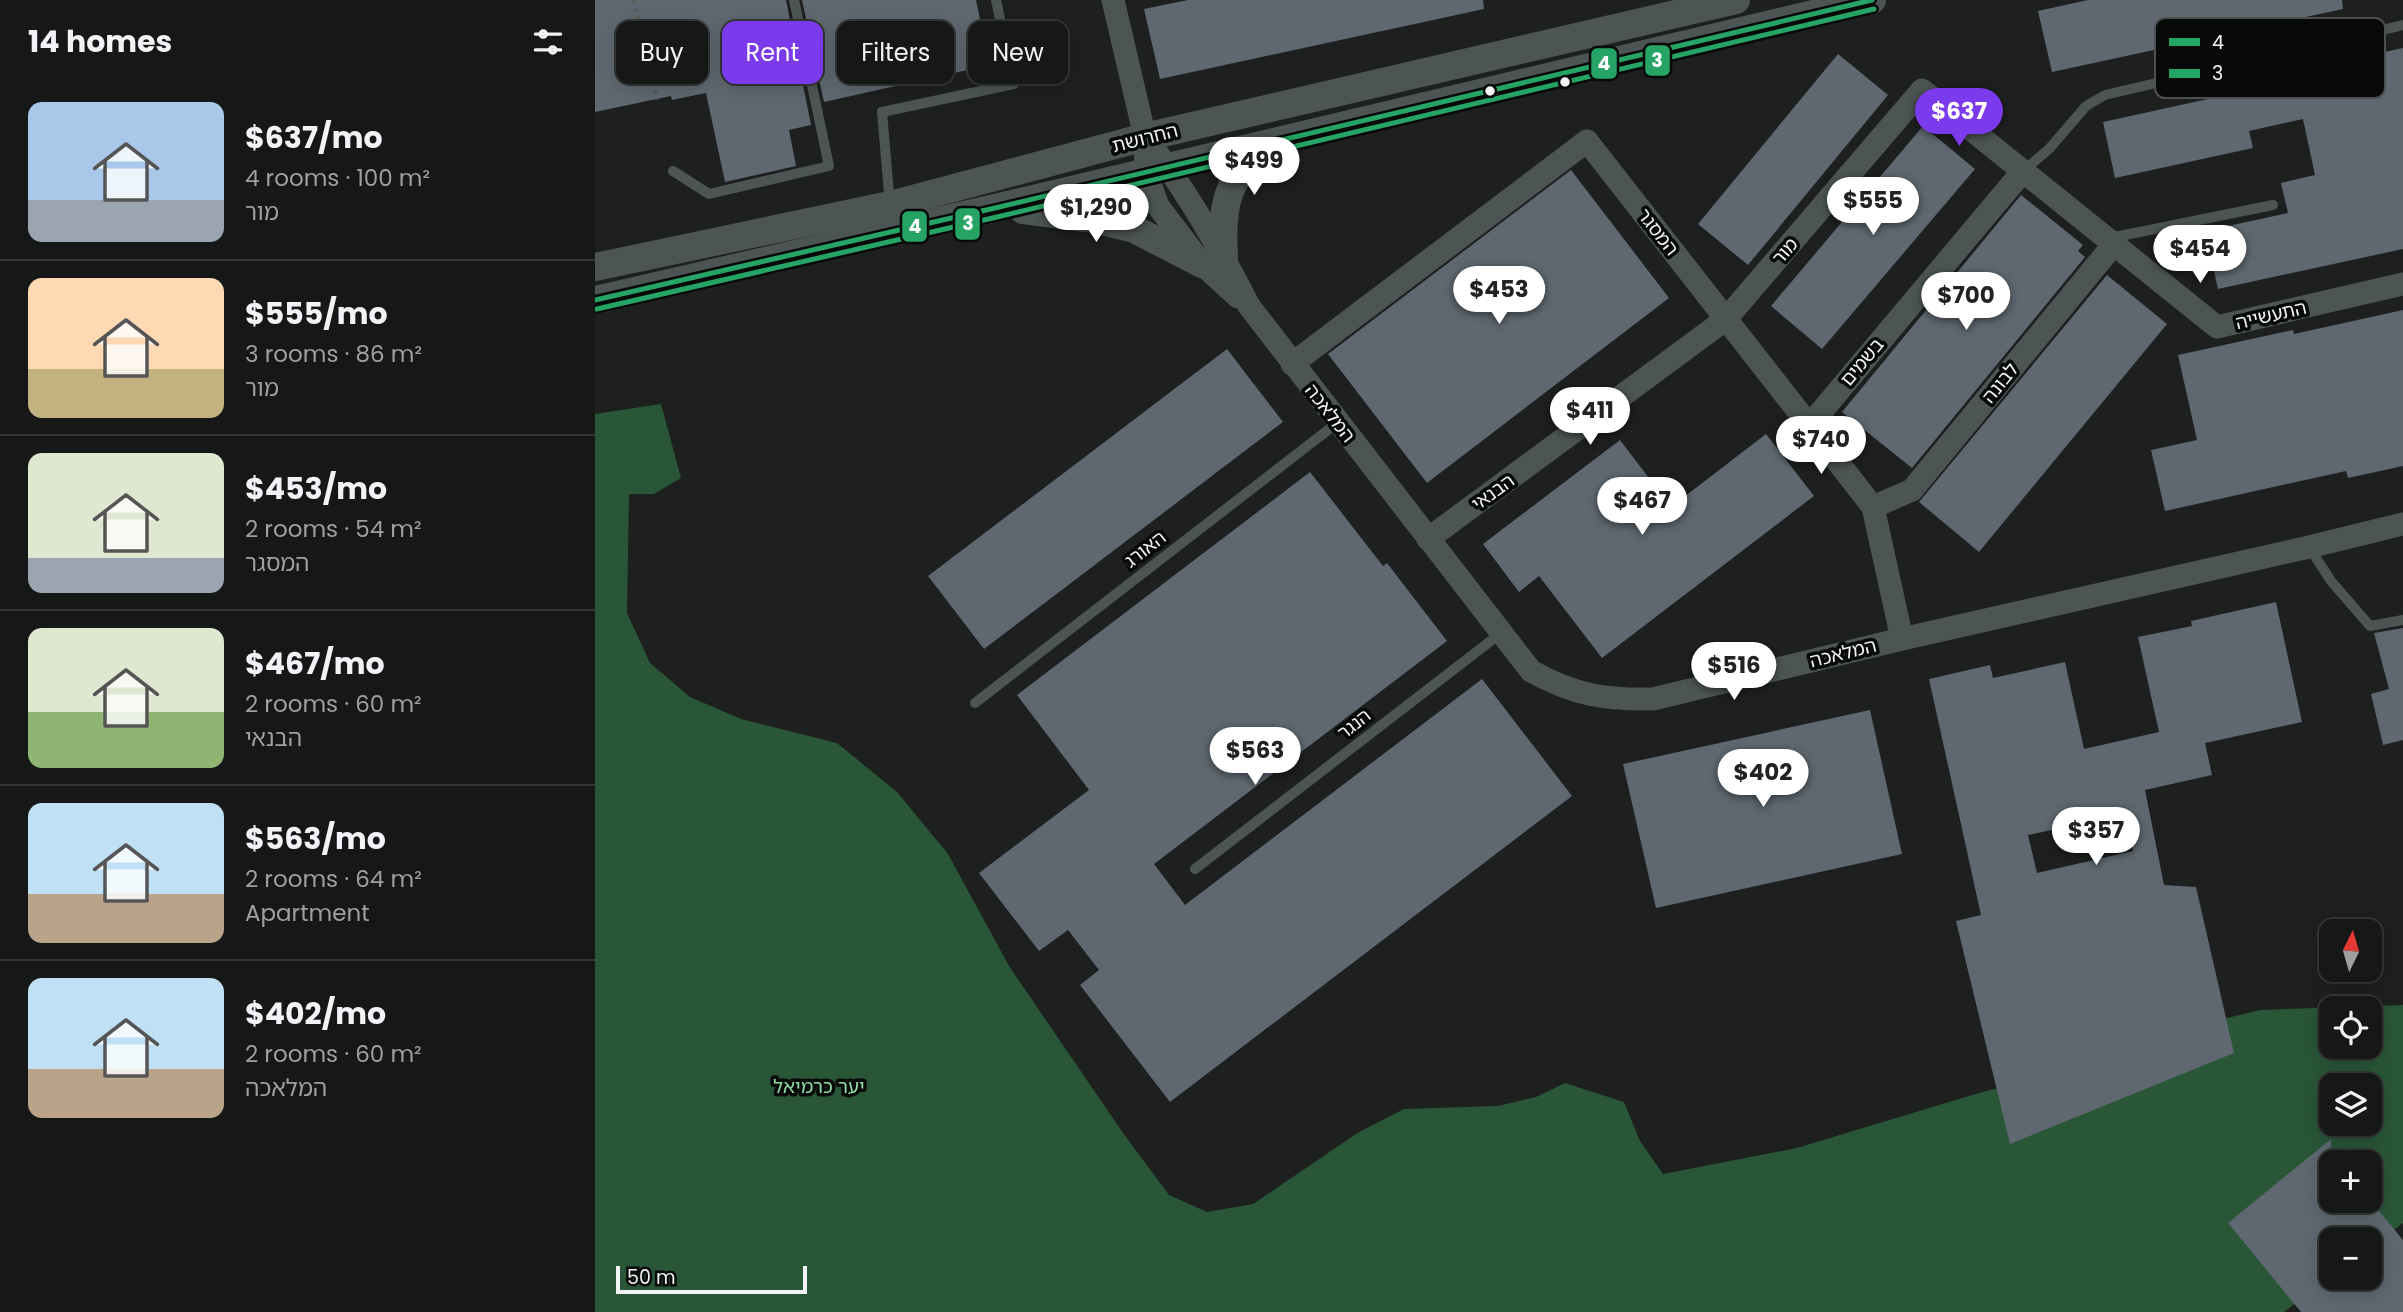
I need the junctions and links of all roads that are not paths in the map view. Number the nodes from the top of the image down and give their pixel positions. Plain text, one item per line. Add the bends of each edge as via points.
1 (794, 0) edge
2 (996, 0) edge
3 (1736, 0) edge
4 (1872, 0) edge
5 (1116, 1) edge
6 (2403, 25) edge
7 (2385, 29) edge
8 (2155, 83) edge
9 (1145, 137) junction
10 (1287, 138) junction
11 (1157, 169) junction
12 (673, 171) dead end
13 (2023, 171) junction
14 (890, 205) junction
15 (2273, 205) dead end
16 (995, 208) junction
17 (2111, 241) junction
18 (1213, 261) junction
19 (595, 267) edge
20 (2403, 284) edge
21 (595, 300) edge
22 (1726, 319) junction
23 (1292, 364) junction
24 (1337, 423) junction
25 (1809, 425) junction
26 (1873, 507) junction
27 (2403, 524) edge
28 (1428, 539) junction
29 (2309, 547) junction
30 (2403, 620) edge
31 (1501, 633) junction
32 (1902, 639) junction
33 (975, 703) dead end
34 (1195, 869) dead end

1 - 12 lane via 829,166 709,194
2 - 14 lane via 1014,84 882,112
3 - 9 street, החרושת
4 - 10 street, החרושת
5 - 9 street, המלאכה
6 - 7 lane
8 - 13 lane via 2105,95 2087,106
9 - 11 street, המלאכה
9 - 14 street, החרושת
10 - 11 street, החרושת
10 - 18 street via 1244,167 1234,180
11 - 16 street, החרושת
11 - 18 street, המלאכה via 1158,206
13 - 17 street, התעשייה
13 - 22 street, מור via 1922,90
13 - 25 street, בשמים
14 - 19 street, החרושת
15 - 17 lane
16 - 18 street via 1056,212 1134,229
16 - 21 street, החרושת
17 - 20 street, התעשייה via 2217,327
17 - 26 street, לבונה via 1912,490
18 - 23 street, המלאכה
22 - 23 street, המסגר via 1587,141
22 - 25 street, המסגר
22 - 28 street, הבנאי
23 - 24 street, המלאכה
24 - 28 street, המלאכה
24 - 33 lane, האורג
25 - 26 street, המסגר
26 - 32 street, המסגר
27 - 29 street, המלאכה
28 - 31 street, המלאכה
29 - 30 lane via 2370,626
29 - 32 street, המלאכה
31 - 32 street, המלאכה via 1531,671 1559,687 1618,700 1653,699
31 - 34 lane, הנגר

